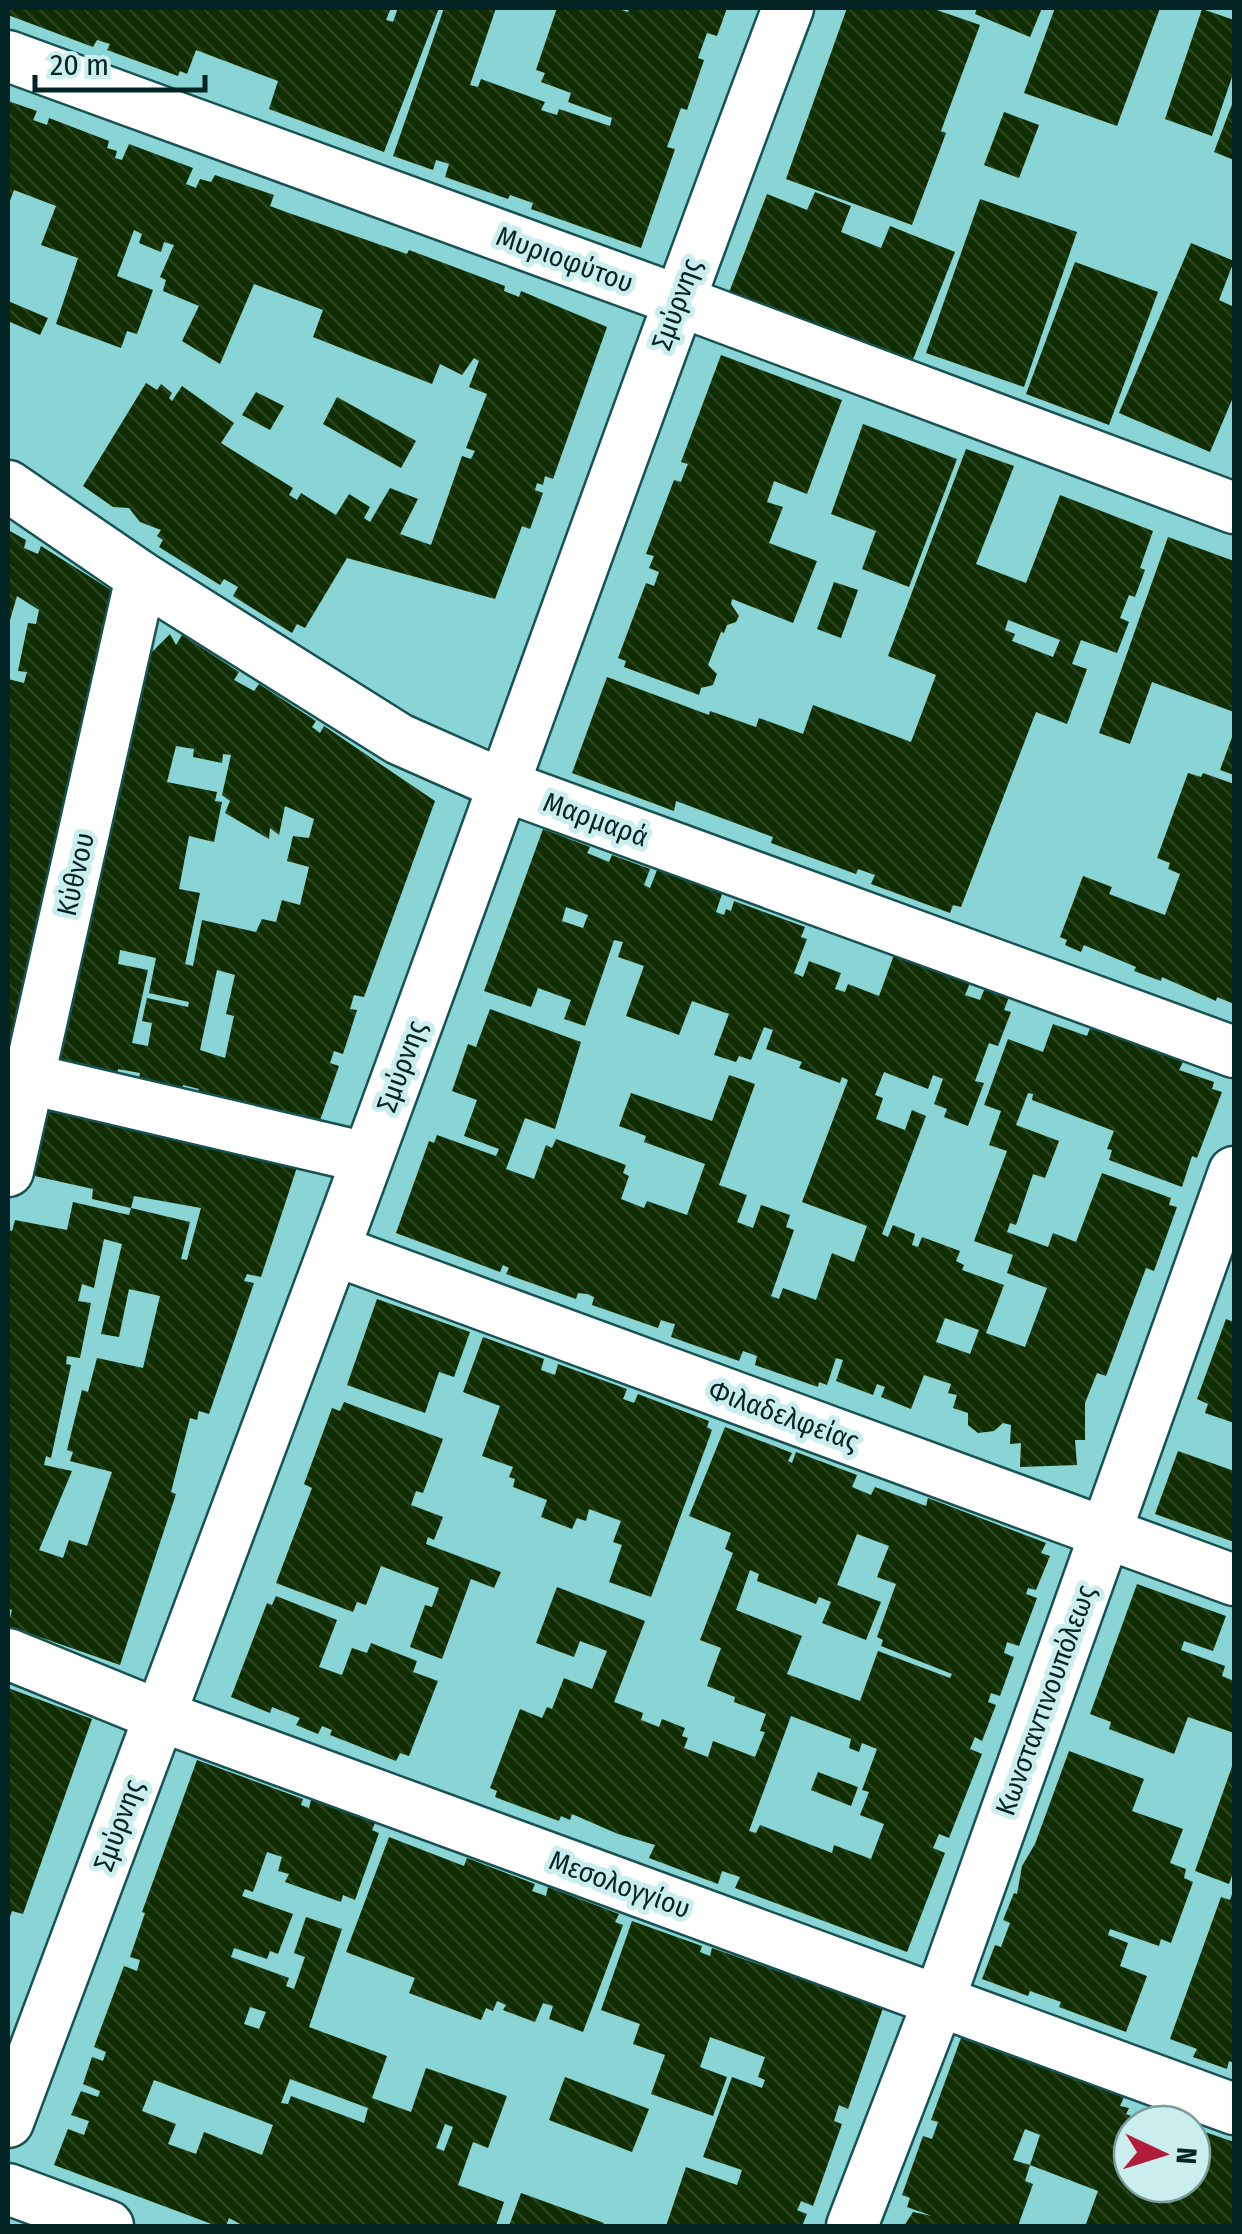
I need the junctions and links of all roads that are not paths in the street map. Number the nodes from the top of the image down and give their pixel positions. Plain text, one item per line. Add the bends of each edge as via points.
1 (788, 8) edge
2 (8, 56) edge
3 (677, 300) junction
4 (8, 486) edge
5 (1234, 508) edge
6 (141, 577) junction
7 (504, 786) junction
8 (1234, 1052) edge
9 (18, 1077) edge
10 (367, 1158) junction
11 (8, 1171) edge
12 (1234, 1172) edge
13 (334, 1250) junction
14 (1104, 1533) junction
15 (1234, 1580) edge
16 (8, 1654) edge
17 (158, 1715) junction
18 (938, 2000) junction
19 (1234, 2109) edge
20 (8, 2122) edge
21 (8, 2188) edge
22 (108, 2226) edge
23 (852, 2226) edge

1 - 3 street, Σμύρνης
2 - 3 street, Μυριοφύτου
3 - 5 street, Μυριοφύτου
3 - 7 street, Σμύρνης
4 - 6 street, Μαρμαρά
6 - 7 street, Μαρμαρά via 400,739
6 - 9 street, Κύθνου
7 - 8 street, Μαρμαρά
7 - 10 street, Σμύρνης
9 - 10 street
9 - 11 street, Κύθνου
10 - 13 street, Σμύρνης
12 - 14 street, Κωνσταντινουπόλεως
13 - 14 street, Φιλαδελφείας
13 - 17 street, Σμύρνης
14 - 15 street, Φιλαδελφείας
14 - 18 street, Κωνσταντινουπόλεως
16 - 17 street, Μεσολογγίου
17 - 18 street, Μεσολογγίου
17 - 20 street, Σμύρνης
18 - 19 street, Μεσολογγίου
18 - 23 street, Κωνσταντινουπόλεως
21 - 22 street

